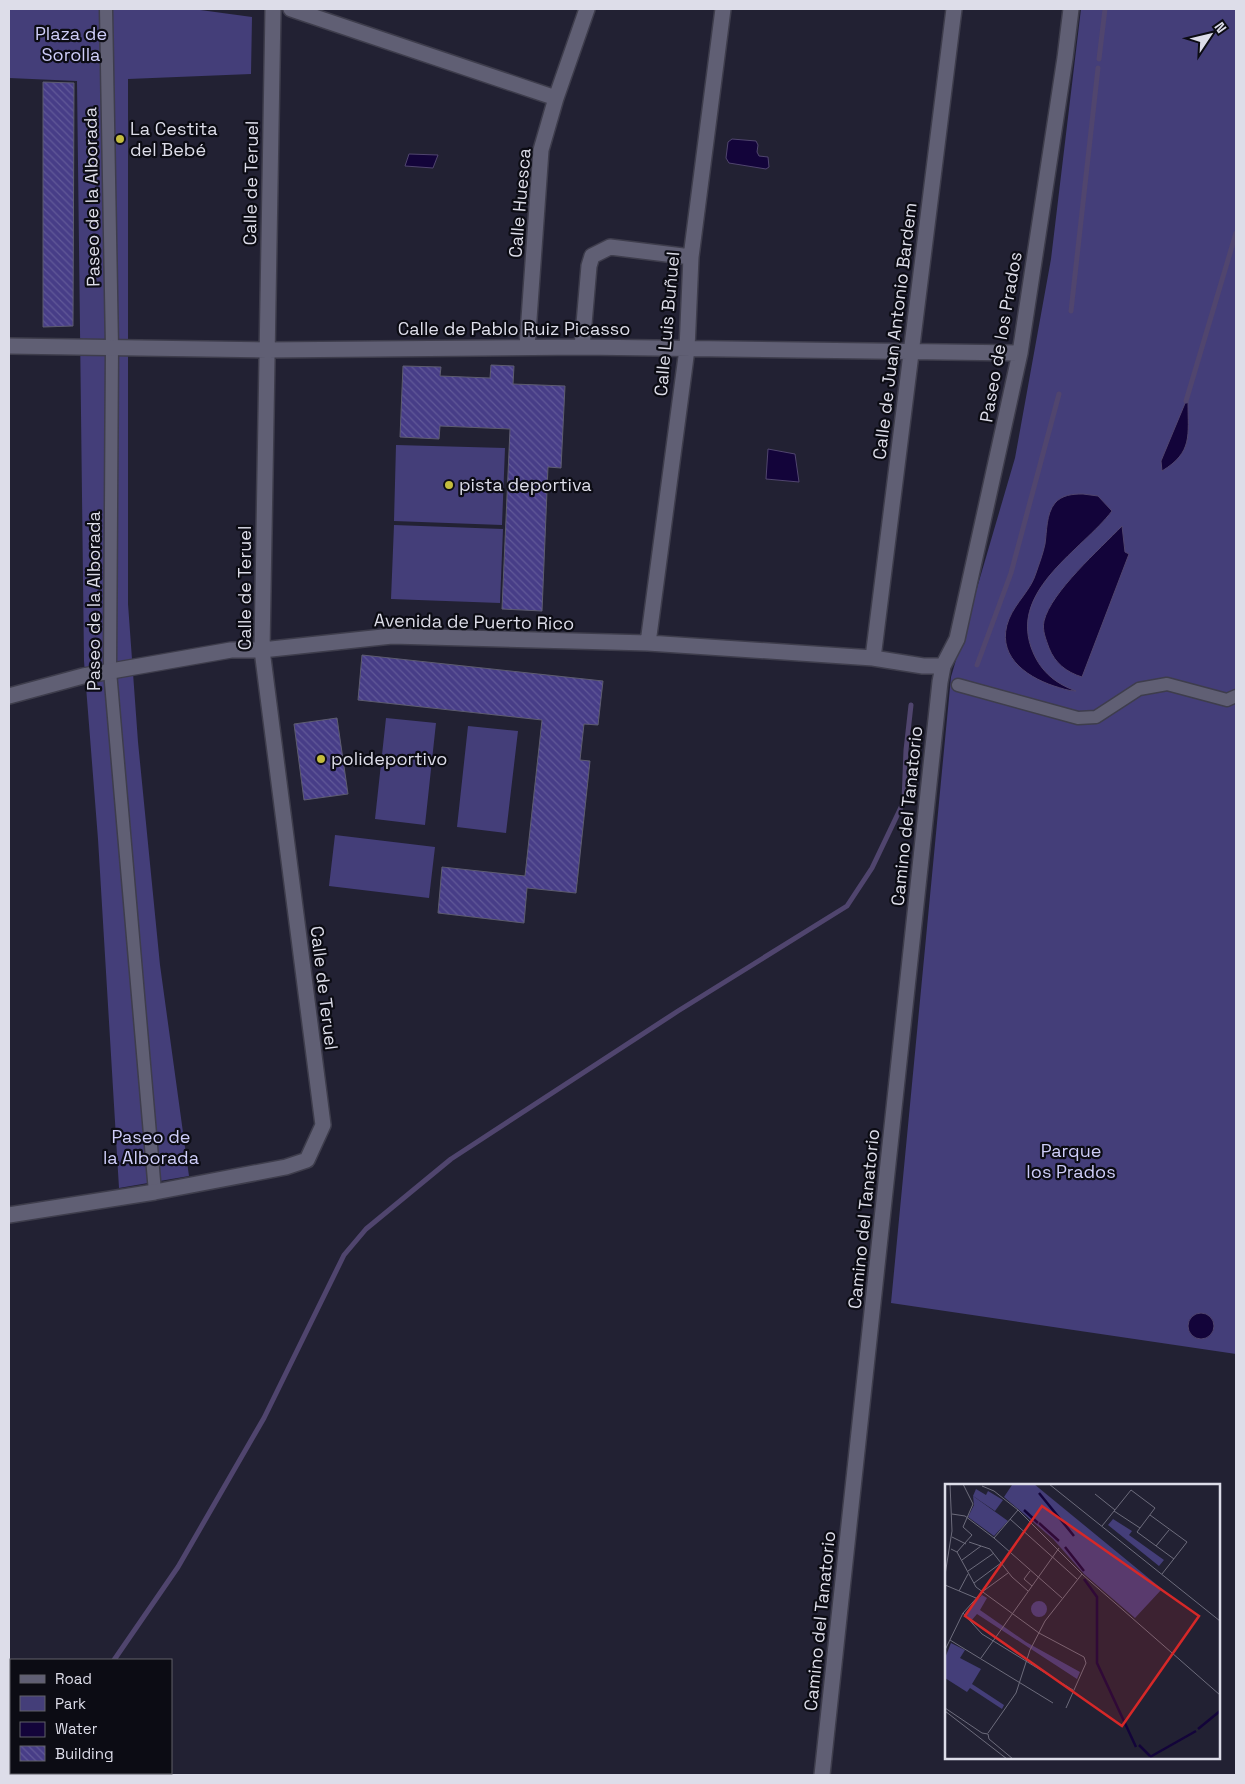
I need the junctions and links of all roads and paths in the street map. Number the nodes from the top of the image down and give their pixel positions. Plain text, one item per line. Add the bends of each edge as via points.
1 (106, 9) edge
2 (273, 9) edge
3 (291, 9) edge
4 (587, 9) edge
5 (723, 9) edge
6 (954, 9) edge
7 (1071, 9) edge
8 (556, 98) junction
9 (691, 257) junction
10 (9, 346) edge
11 (112, 347) junction
12 (527, 347) junction
13 (582, 347) junction
14 (687, 348) junction
15 (266, 350) junction
16 (911, 351) junction
17 (1020, 353) junction
18 (648, 643) junction
19 (262, 650) junction
20 (873, 658) junction
21 (943, 666) junction
22 (110, 671) junction
23 (958, 685) dead end
24 (9, 696) edge
25 (1236, 696) edge
26 (155, 1192) junction
27 (9, 1215) edge
28 (822, 1775) edge

1 - 11 street, Paseo de la Alborada
2 - 15 street, Calle de Teruel
3 - 8 street
4 - 8 street, Calle Huesca
5 - 9 street, Calle Luis Buñuel
6 - 16 street, Calle de Juan Antonio Bardem
7 - 17 street, Paseo de los Prados
8 - 12 street, Calle Huesca via 541,150
9 - 13 street via 610,247 592,256
9 - 14 street, Calle Luis Buñuel
10 - 11 street, Calle de Pablo Ruiz Picasso
11 - 15 street, Calle de Pablo Ruiz Picasso
11 - 22 street, Paseo de la Alborada
12 - 13 street, Calle de Pablo Ruiz Picasso
12 - 15 street, Calle de Pablo Ruiz Picasso
13 - 14 street, Calle de Pablo Ruiz Picasso
14 - 16 street, Calle de Pablo Ruiz Picasso
14 - 18 street, Calle Luis Buñuel
15 - 19 street, Calle de Teruel
16 - 17 street, Calle de Pablo Ruiz Picasso
16 - 20 street, Calle de Juan Antonio Bardem
17 - 21 street, Paseo de los Prados via 956,639
18 - 19 street, Avenida de Puerto Rico via 392,636
18 - 20 street, Avenida de Puerto Rico
19 - 22 street, Avenida de Puerto Rico via 231,650
19 - 26 street, Calle de Teruel via 323,1125 307,1160 286,1167
20 - 21 street, Avenida de Puerto Rico
21 - 28 street, Camino del Tanatorio
22 - 24 street, Avenida de Puerto Rico
22 - 26 street, Paseo de la Alborada
23 - 25 street via 1078,718 1096,717 1139,689 1167,684 1227,700
26 - 27 street

